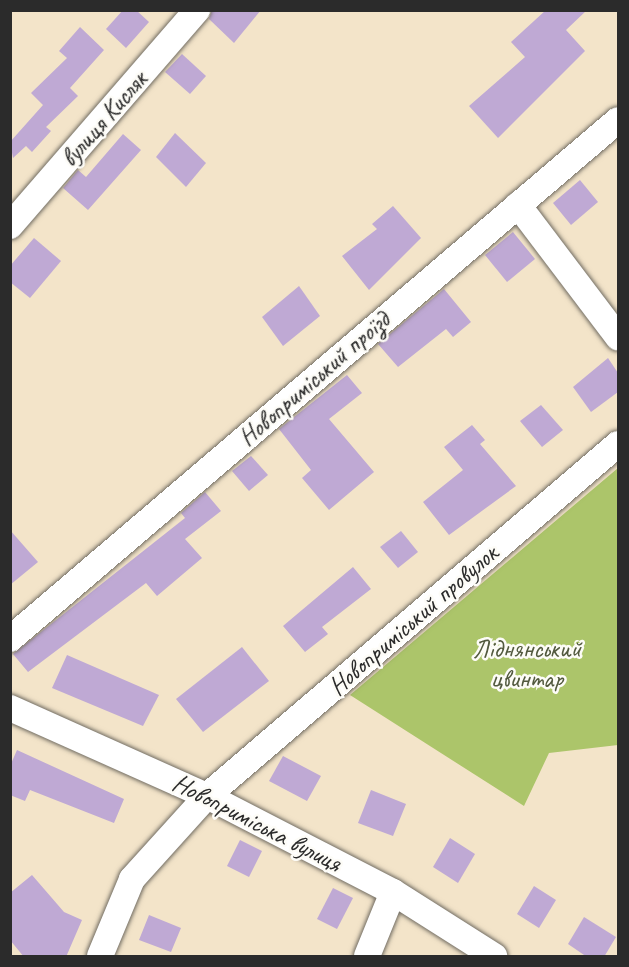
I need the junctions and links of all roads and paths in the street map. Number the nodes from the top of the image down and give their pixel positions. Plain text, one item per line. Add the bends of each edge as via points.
1 (197, 10) edge
2 (618, 120) edge
3 (518, 205) junction
4 (10, 226) edge
5 (618, 337) edge
6 (618, 444) edge
7 (10, 639) edge
8 (10, 708) edge
9 (207, 796) junction
10 (393, 892) junction
11 (100, 957) edge
12 (367, 957) edge
13 (494, 957) edge

1 - 4 street, вулиця Кисляк
2 - 3 street, Новоприміський проїзд
3 - 5 street
3 - 7 street, Новоприміський проїзд
6 - 9 street, Новоприміський провулок
8 - 9 street, Новоприміська вулиця
9 - 10 street, Новоприміська вулиця
9 - 11 street, Новоприміський провулок via 132,879
10 - 12 street
10 - 13 street, Новоприміська вулиця

